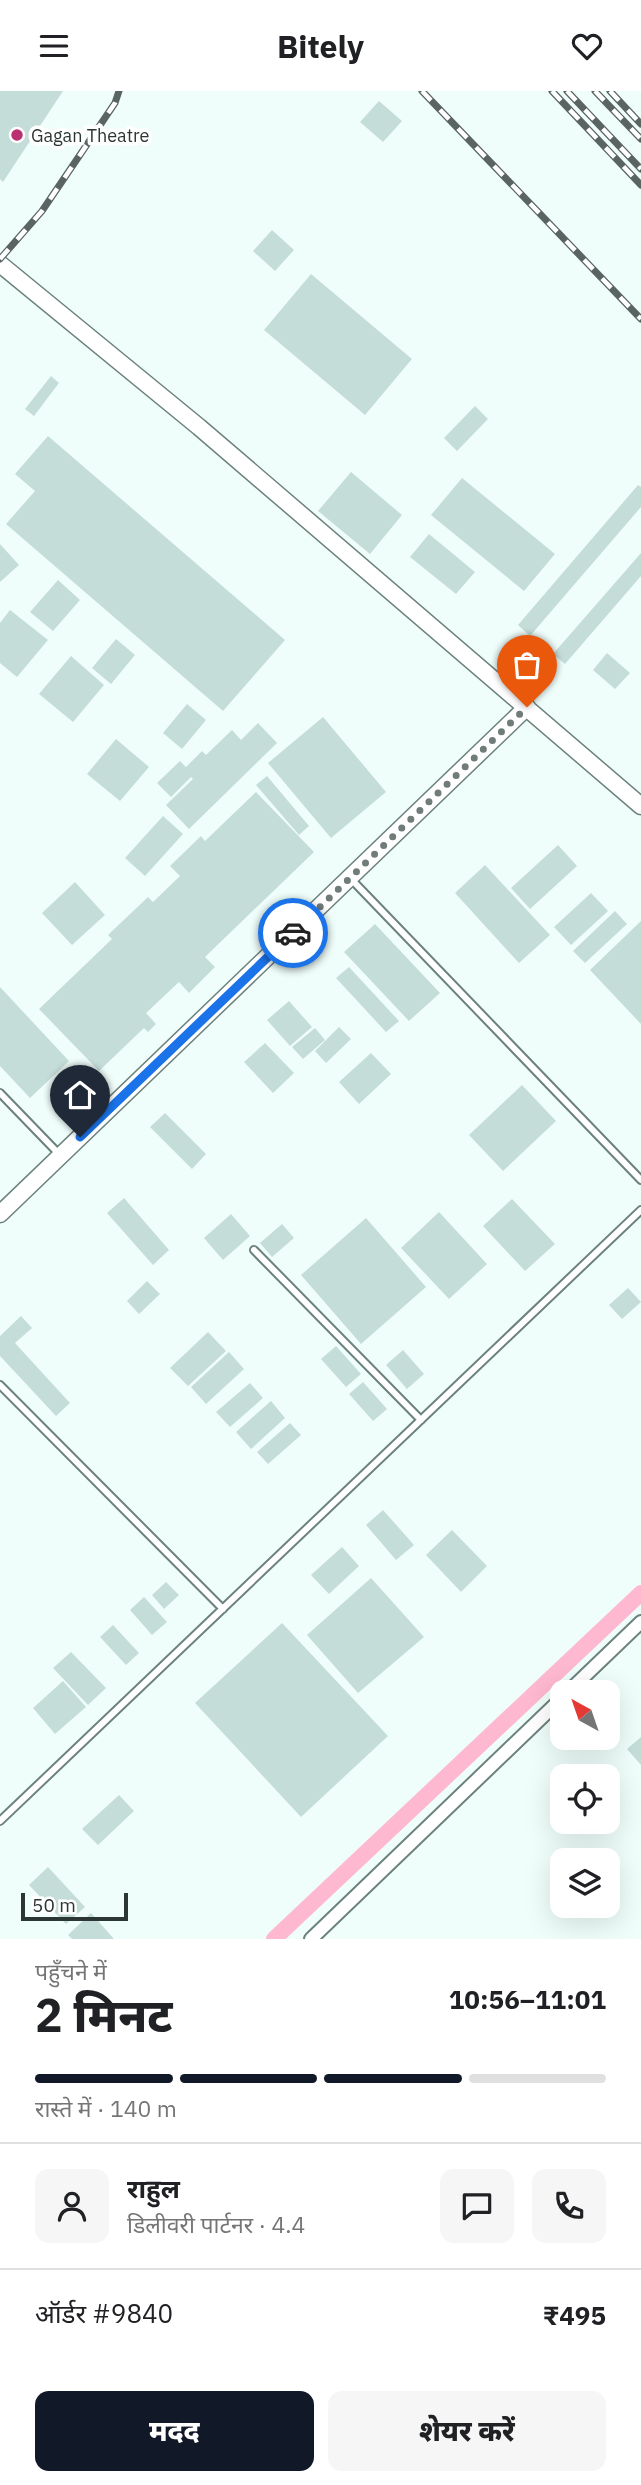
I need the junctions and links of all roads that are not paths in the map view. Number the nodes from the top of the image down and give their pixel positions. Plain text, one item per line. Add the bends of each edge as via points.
1 (0, 264) edge
2 (527, 707) junction
3 (641, 806) edge
4 (350, 877) junction
5 (0, 1093) edge
6 (61, 1156) junction
7 (641, 1180) edge
8 (641, 1210) edge
9 (0, 1214) edge
10 (254, 1250) dead end
11 (0, 1385) edge
12 (421, 1420) junction
13 (223, 1609) junction
14 (641, 1622) edge
15 (581, 1680) edge
16 (550, 1710) edge
17 (0, 1821) edge
18 (311, 1939) edge

1 - 2 street via 189,418
2 - 3 street
2 - 4 street
4 - 6 street
4 - 7 lane
5 - 6 lane
6 - 9 street
8 - 12 lane
10 - 12 lane
11 - 13 lane
12 - 13 lane
13 - 17 lane
14 - 15 street
16 - 18 street

